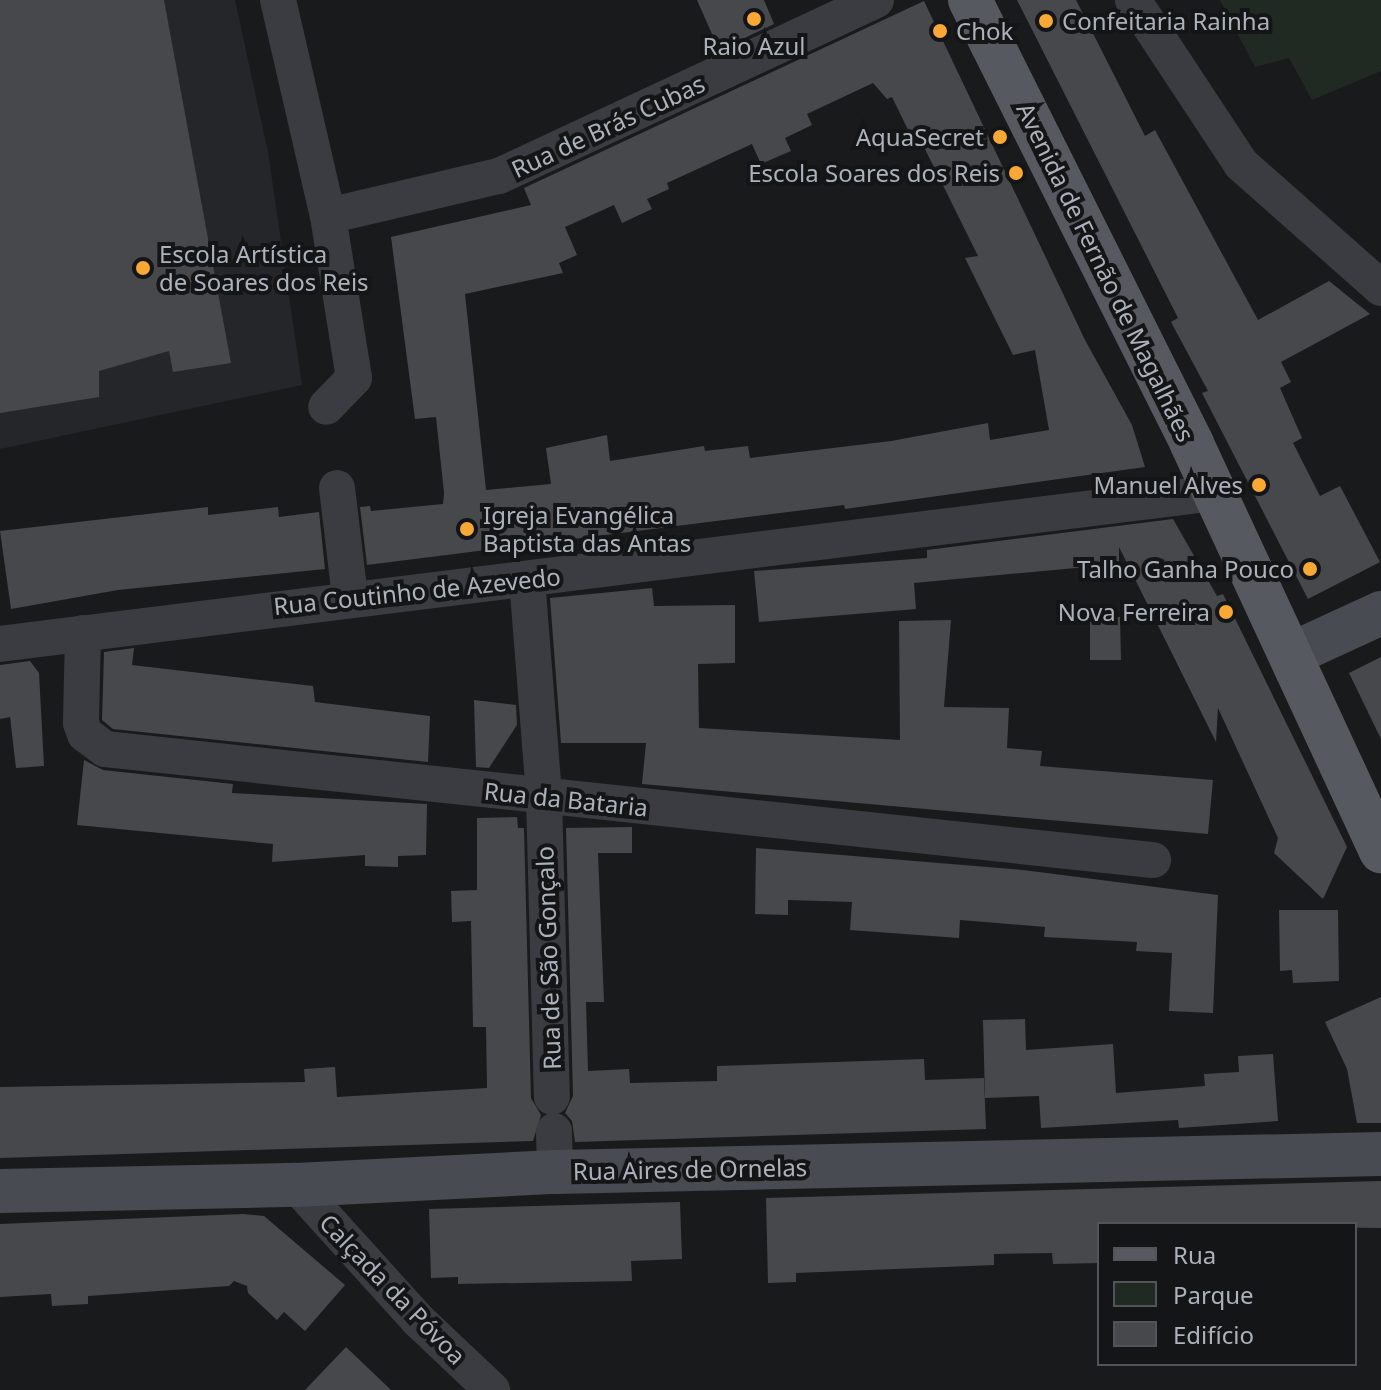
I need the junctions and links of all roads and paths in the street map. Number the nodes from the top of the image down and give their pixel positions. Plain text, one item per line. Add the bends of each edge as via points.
1 (278, 0) edge
2 (876, 0) edge
3 (970, 0) edge
4 (1133, 0) edge
5 (328, 216) junction
6 (1381, 288) edge
7 (326, 407) dead end
8 (337, 488) dead end
9 (1214, 493) junction
10 (527, 579) junction
11 (350, 597) junction
12 (1381, 613) edge
13 (83, 633) junction
14 (0, 644) edge
15 (1292, 654) junction
16 (544, 797) junction
17 (1381, 851) edge
18 (1153, 860) dead end
19 (553, 1117) junction
20 (1381, 1154) edge
21 (296, 1185) junction
22 (0, 1191) edge
23 (492, 1390) edge

1 - 5 street
2 - 5 street, Rua de Brás Cubas via 499,176
3 - 9 main road, Avenida de Fernão de Magalhães
4 - 6 street via 1241,164
5 - 7 street via 354,378
8 - 11 street
9 - 10 street, Rua Coutinho de Azevedo
9 - 15 main road, Avenida de Fernão de Magalhães
10 - 11 street, Rua Coutinho de Azevedo
10 - 16 street, Rua de São Gonçalo
11 - 13 street, Rua Coutinho de Azevedo
12 - 15 street
13 - 14 street, Rua Coutinho de Azevedo
13 - 16 street, Rua da Bataria via 81,723 85,734 105,749
15 - 17 main road, Avenida de Fernão de Magalhães
16 - 18 street, Rua da Bataria
16 - 19 street, Rua de São Gonçalo
19 - 20 street, Rua Aires de Ornelas
19 - 21 street, Rua Aires de Ornelas
21 - 22 street, Rua Aires de Ornelas
21 - 23 street, Calçada da Póvoa via 418,1320

